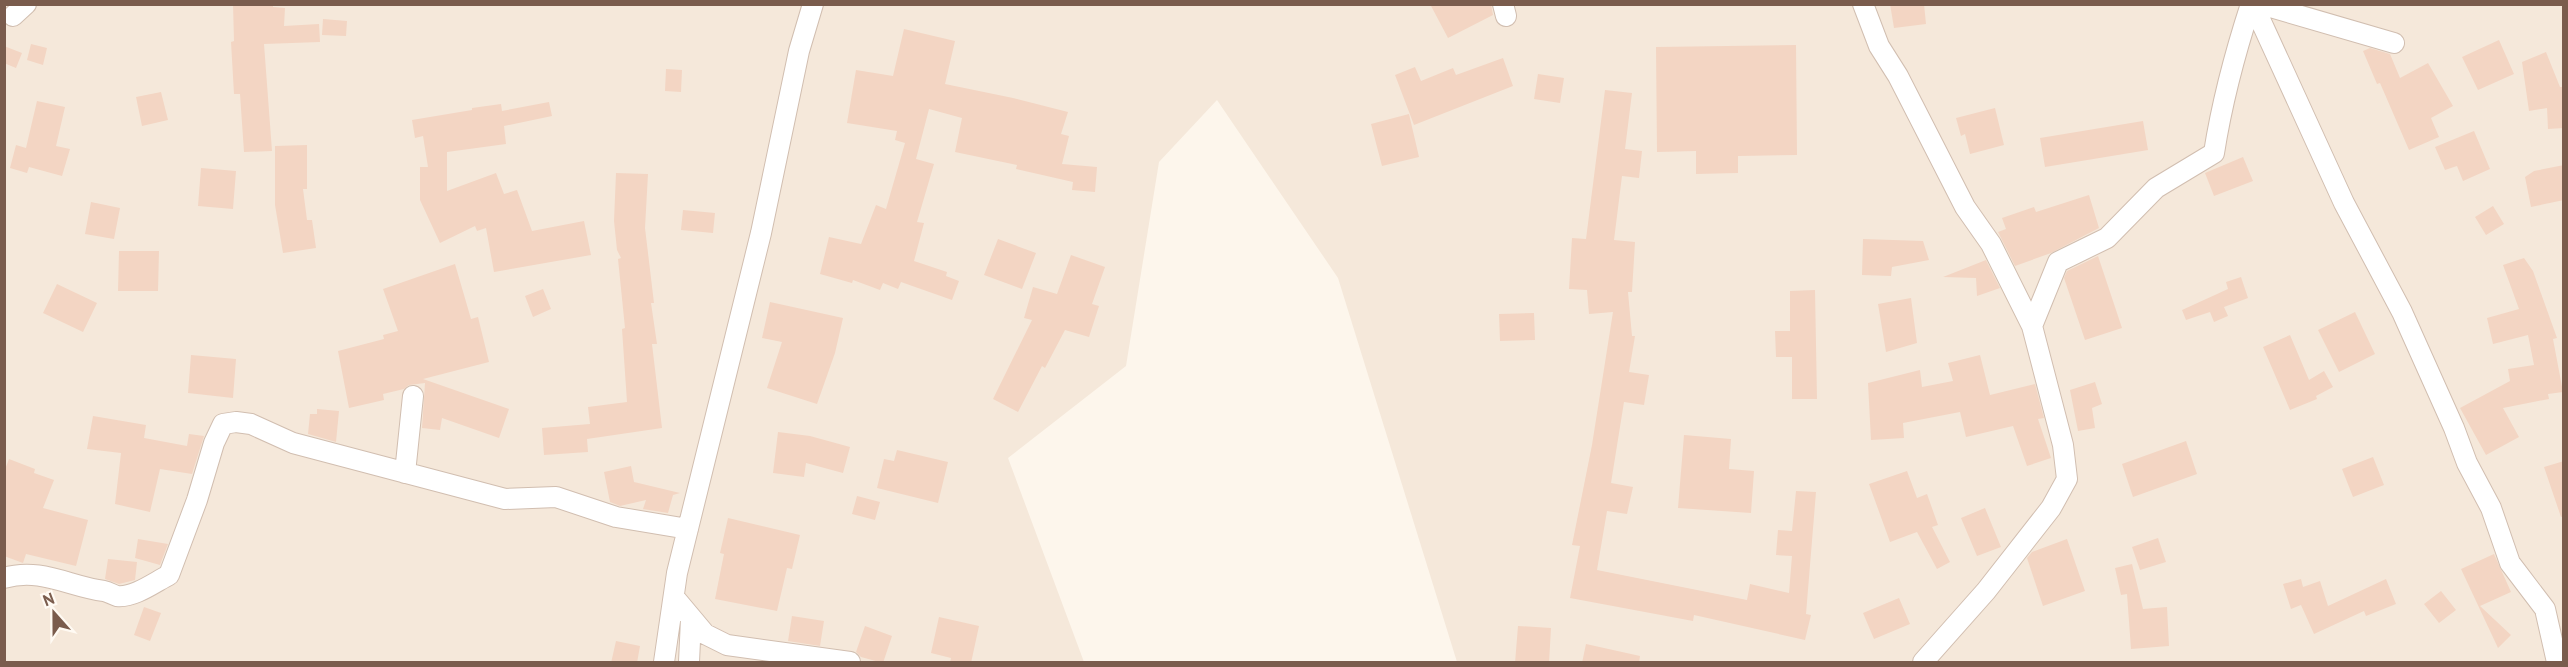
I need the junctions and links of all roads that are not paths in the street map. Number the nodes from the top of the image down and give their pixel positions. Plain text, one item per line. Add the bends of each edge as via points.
1 (813, 4) edge
2 (1863, 4) edge
3 (2252, 4) edge
4 (2260, 4) edge
5 (2394, 43) dead end
6 (2032, 326) junction
7 (413, 396) dead end
8 (405, 472) junction
9 (688, 529) junction
10 (4, 578) edge
11 (674, 597) junction
12 (691, 619) junction
13 (664, 663) edge
14 (688, 663) edge
15 (850, 663) edge
16 (1923, 663) edge
17 (2557, 663) edge

1 - 9 street
2 - 6 street via 1879,46 1965,207 1991,244
3 - 6 street via 2234,54 2214,153 2156,188 2107,238 2058,262
3 - 17 street via 2344,203 2403,312 2490,508 2510,563 2545,609
4 - 5 street
6 - 16 street via 2063,445 2067,479 2037,527
7 - 8 street
8 - 9 street via 505,499 556,497 616,517
8 - 10 street via 293,443 251,424 224,424 169,575 130,594 117,596 40,574
9 - 11 street
11 - 12 street
11 - 13 street
12 - 14 street
12 - 15 street via 705,634 727,645

